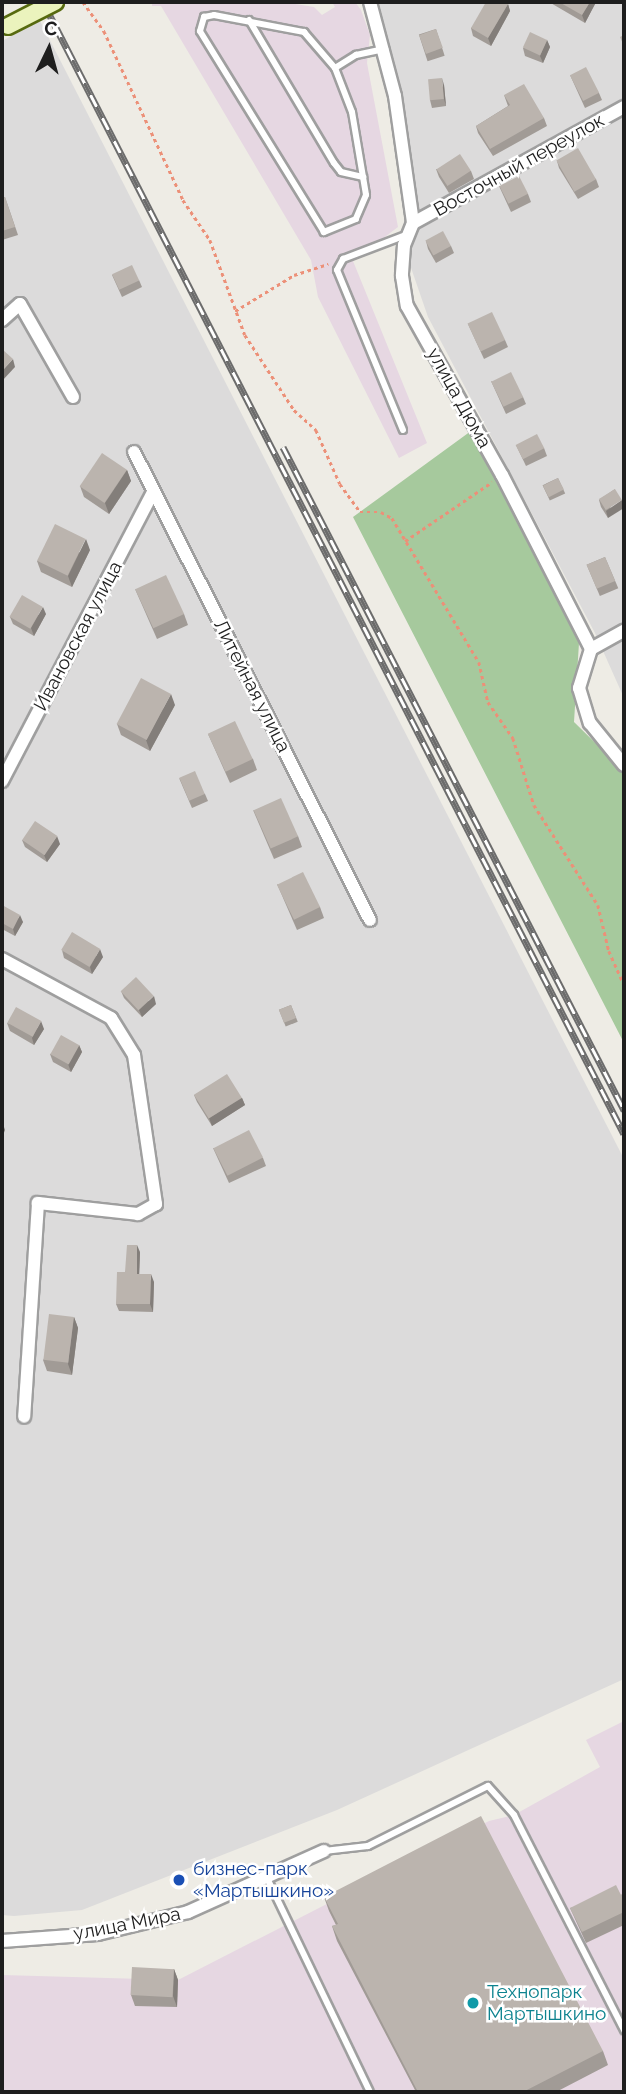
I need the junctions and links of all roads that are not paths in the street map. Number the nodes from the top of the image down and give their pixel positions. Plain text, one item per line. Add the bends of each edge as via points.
1 (55, 2) edge
2 (370, 2) edge
3 (249, 20) junction
4 (8, 26) dead end
5 (385, 49) junction
6 (335, 68) junction
7 (624, 107) edge
8 (363, 177) junction
9 (410, 229) junction
10 (2, 320) edge
11 (73, 397) dead end
12 (403, 429) dead end
13 (134, 452) dead end
14 (153, 492) junction
15 (624, 631) edge
16 (591, 649) junction
17 (624, 765) edge
18 (2, 781) edge
19 (370, 920) dead end
20 (2, 959) edge
21 (24, 1418) dead end
22 (324, 1851) joint
23 (267, 1878) junction
24 (2, 1941) edge
25 (624, 2030) edge
26 (370, 2092) edge

1 - 4 main road, bridge
2 - 5 street, улица Дюма
3 - 6 lane via 304,32
3 - 8 lane via 334,163 341,172
3 - 8 lane via 214,15 199,23 324,232 356,219 363,209
5 - 6 lane via 356,55
5 - 9 street, улица Дюма
6 - 8 lane via 352,112
7 - 9 street, Восточный переулок
9 - 12 lane via 343,259 338,278
9 - 16 street, улица Дюма via 402,276 407,306 502,475
10 - 11 street via 20,304
13 - 14 street, Литейная улица
14 - 18 street, Ивановская улица
14 - 19 street, Литейная улица
15 - 16 street
16 - 17 street via 579,688 590,723
20 - 21 street via 111,1018 134,1055 156,1205 138,1214 38,1203
22 - 23 street, улица Мира
22 - 25 lane via 368,1846 488,1786 514,1815
23 - 24 street, улица Мира via 188,1912 97,1934
23 - 26 lane

